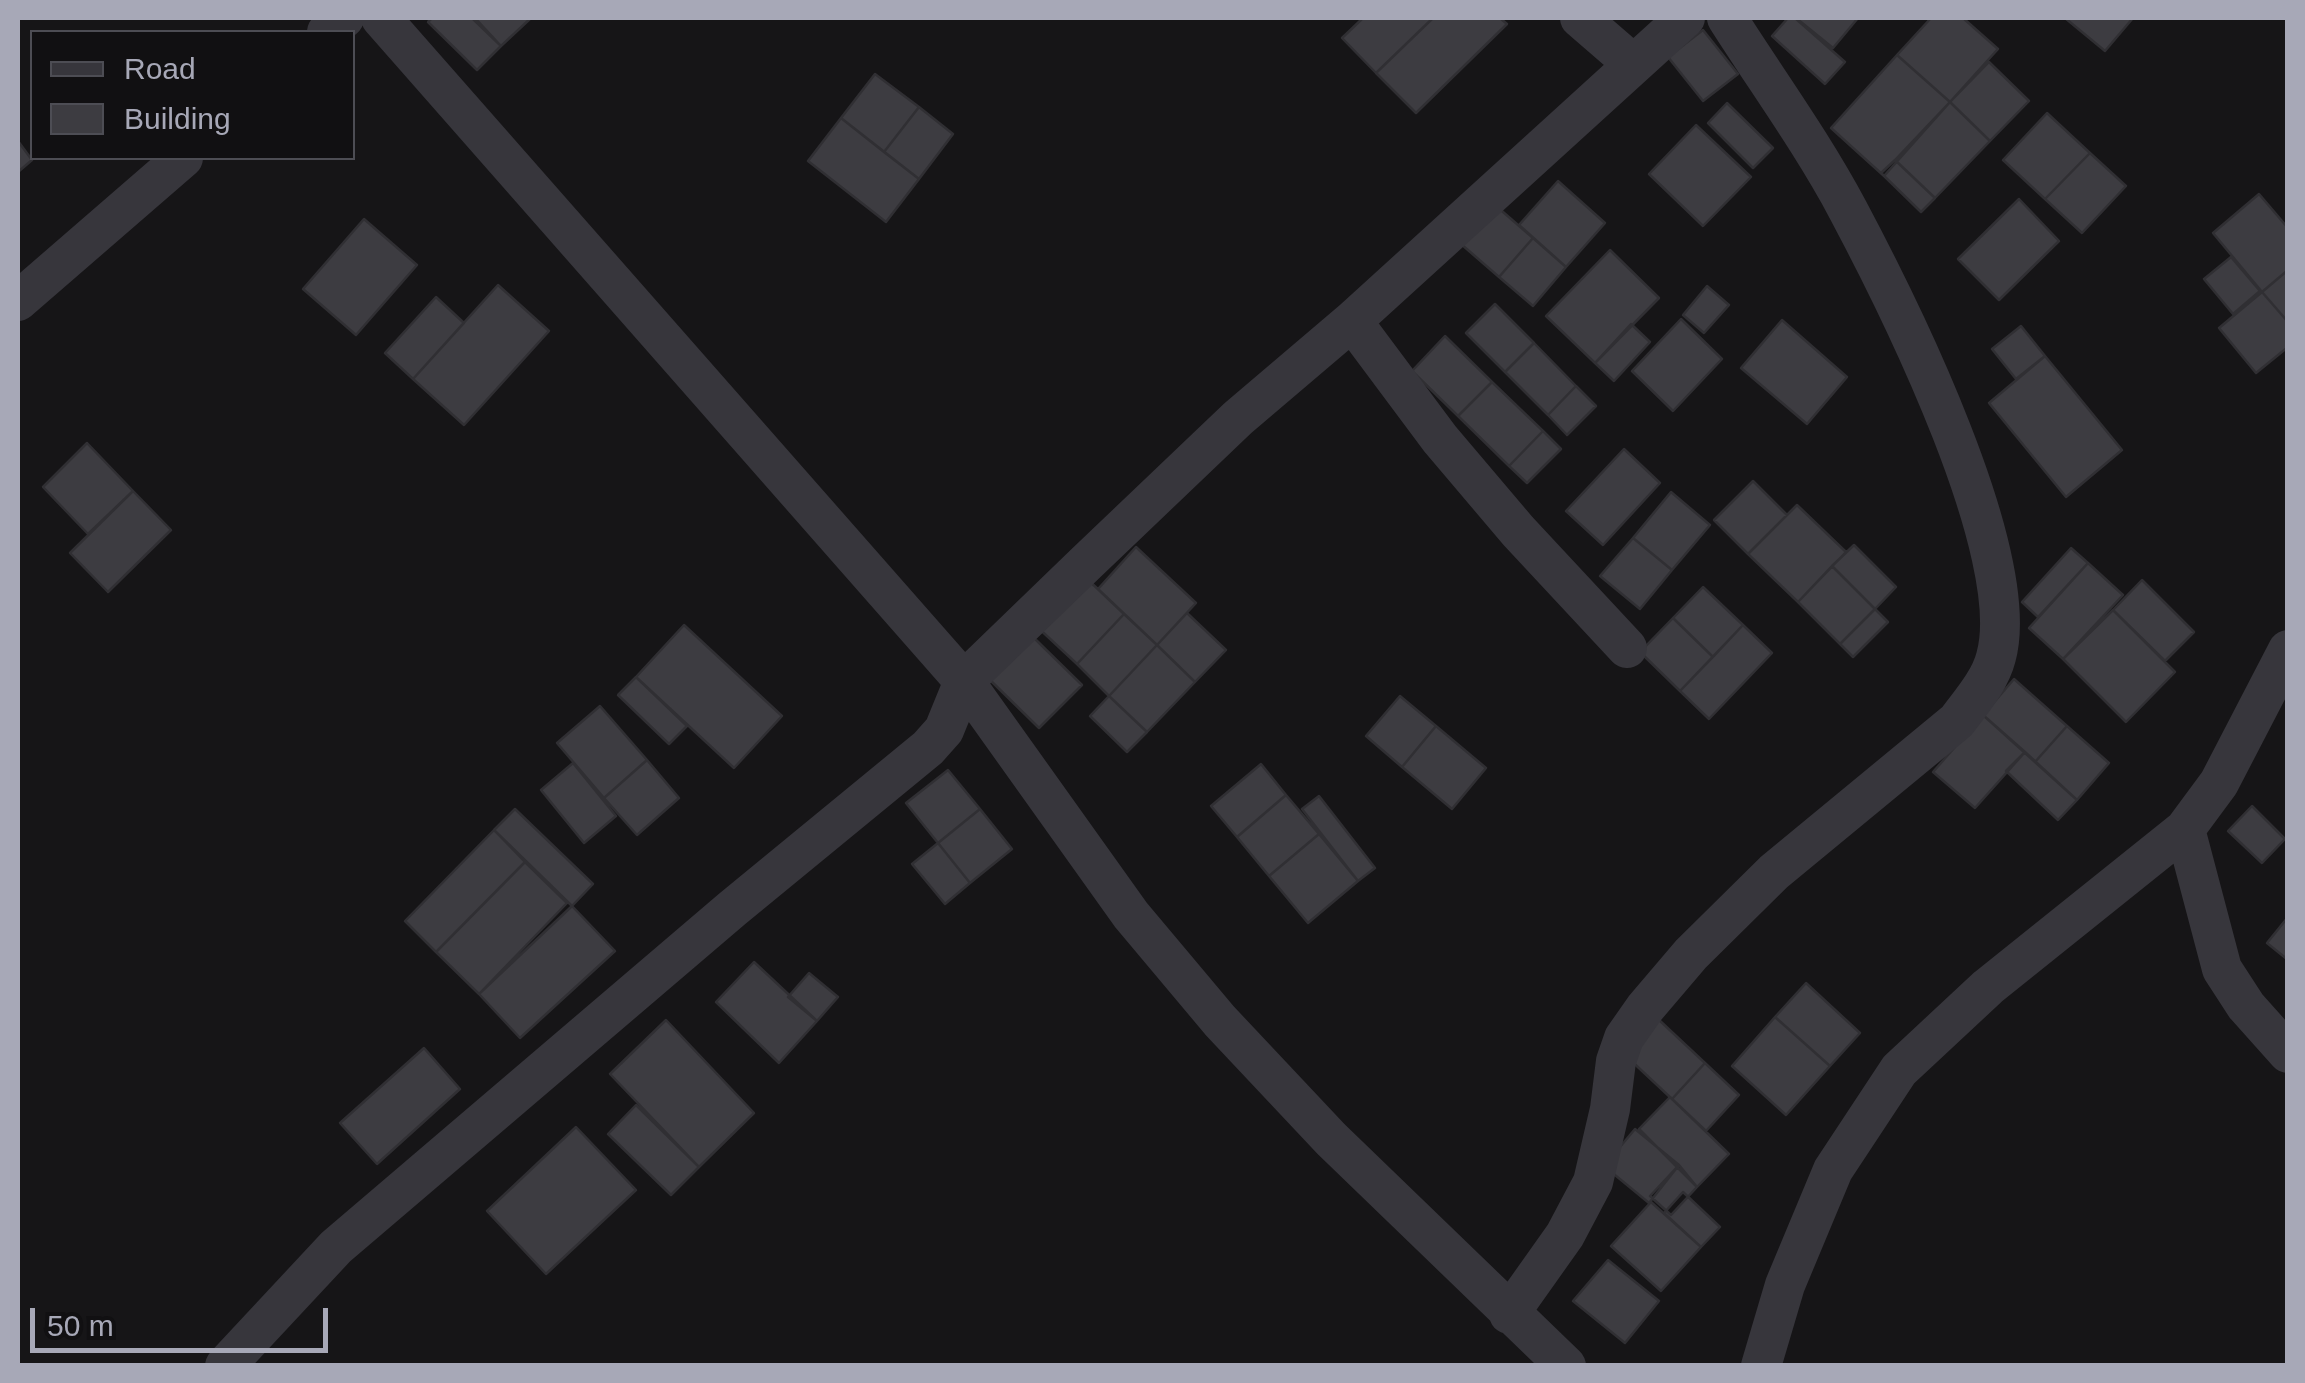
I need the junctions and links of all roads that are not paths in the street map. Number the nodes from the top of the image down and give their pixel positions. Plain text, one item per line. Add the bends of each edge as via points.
1 (381, 18) edge
2 (1580, 18) edge
3 (1685, 18) edge
4 (1727, 18) edge
5 (1632, 63) junction
6 (180, 160) edge
7 (18, 301) edge
8 (1352, 321) junction
9 (1627, 648) dead end
10 (2288, 650) edge
11 (964, 681) junction
12 (2274, 720) edge
13 (2185, 829) junction
14 (2288, 1053) edge
15 (1509, 1314) junction
16 (225, 1366) edge
17 (1566, 1366) edge
18 (1761, 1366) edge

1 - 11 street
2 - 5 street
3 - 5 street
4 - 15 street via 1847,208 1964,463 2002,613 1996,658 1957,722 1774,872 1645,1008 1616,1061 1593,1182
5 - 8 street
6 - 7 street
8 - 9 street via 1518,531
8 - 11 street via 1238,418
10 - 12 street
11 - 15 street via 1130,915 1220,1021
11 - 16 street via 944,730 928,748 350,1235
12 - 13 street
13 - 14 street via 2222,969
13 - 18 street via 1988,987 1899,1070 1833,1170 1785,1285
15 - 17 street

